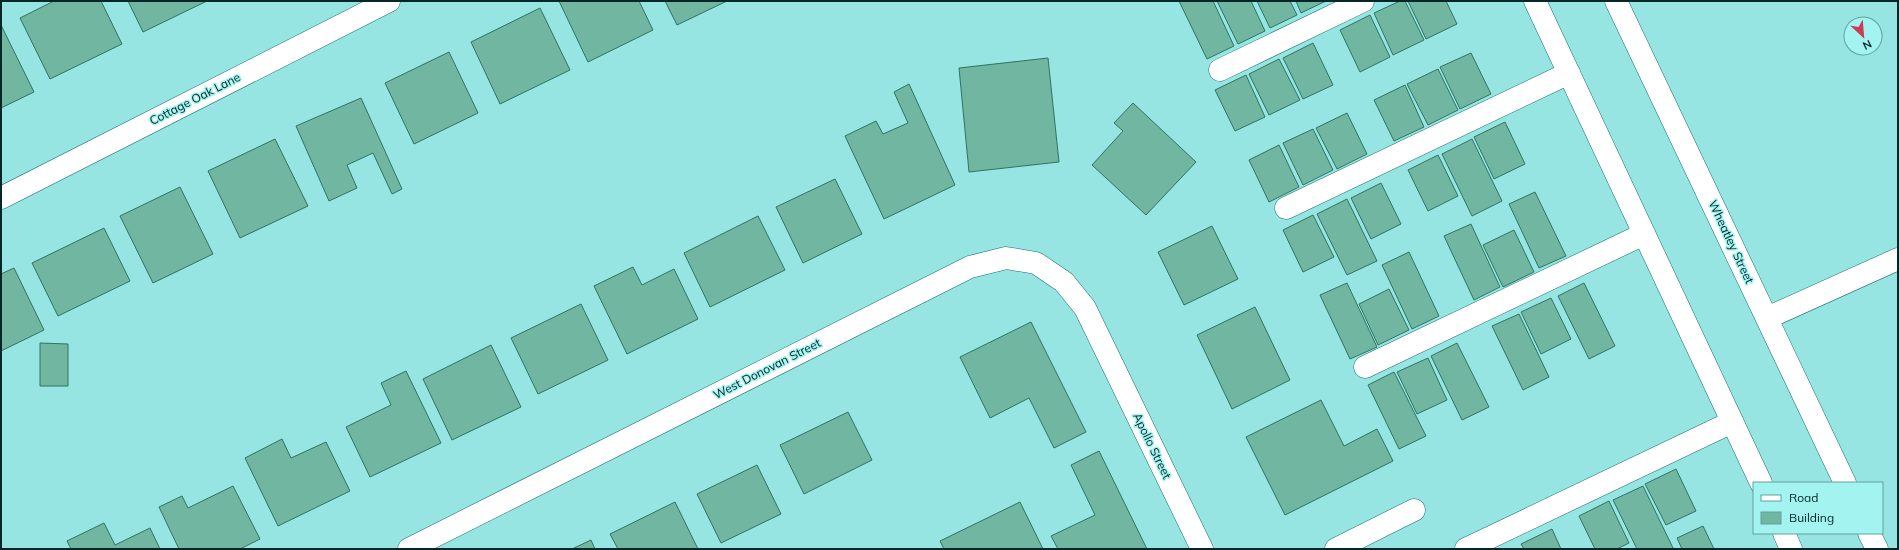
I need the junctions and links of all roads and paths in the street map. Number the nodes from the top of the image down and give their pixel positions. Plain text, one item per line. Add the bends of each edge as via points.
1 (389, 1) edge
2 (1363, 1) edge
3 (1535, 1) edge
4 (1616, 1) edge
5 (1220, 70) dead end
6 (1569, 73) junction
7 (1, 198) edge
8 (1286, 208) dead end
9 (1644, 234) junction
10 (1898, 259) edge
11 (1767, 318) junction
12 (1103, 343) joint
13 (1365, 367) dead end
14 (1732, 422) junction
15 (1761, 482) edge
16 (1846, 482) edge
17 (1414, 510) dead end
18 (1784, 534) edge
19 (1870, 534) edge
20 (409, 549) edge
21 (1202, 549) edge
22 (1336, 549) edge
23 (1466, 549) edge
24 (1792, 549) edge
25 (1877, 549) edge

1 - 7 street, Cottage Oak Lane
2 - 5 street
3 - 6 street
4 - 11 street, Wheatley Street
6 - 8 street
6 - 9 street
9 - 13 street
9 - 14 street
10 - 11 street
11 - 16 street, Wheatley Street
12 - 20 street, West Donovan Street via 1086,308 1064,282 1036,263 1006,258 970,267
12 - 21 street, Apollo Street
14 - 15 street
14 - 23 street
17 - 22 street
18 - 24 street
19 - 25 street

